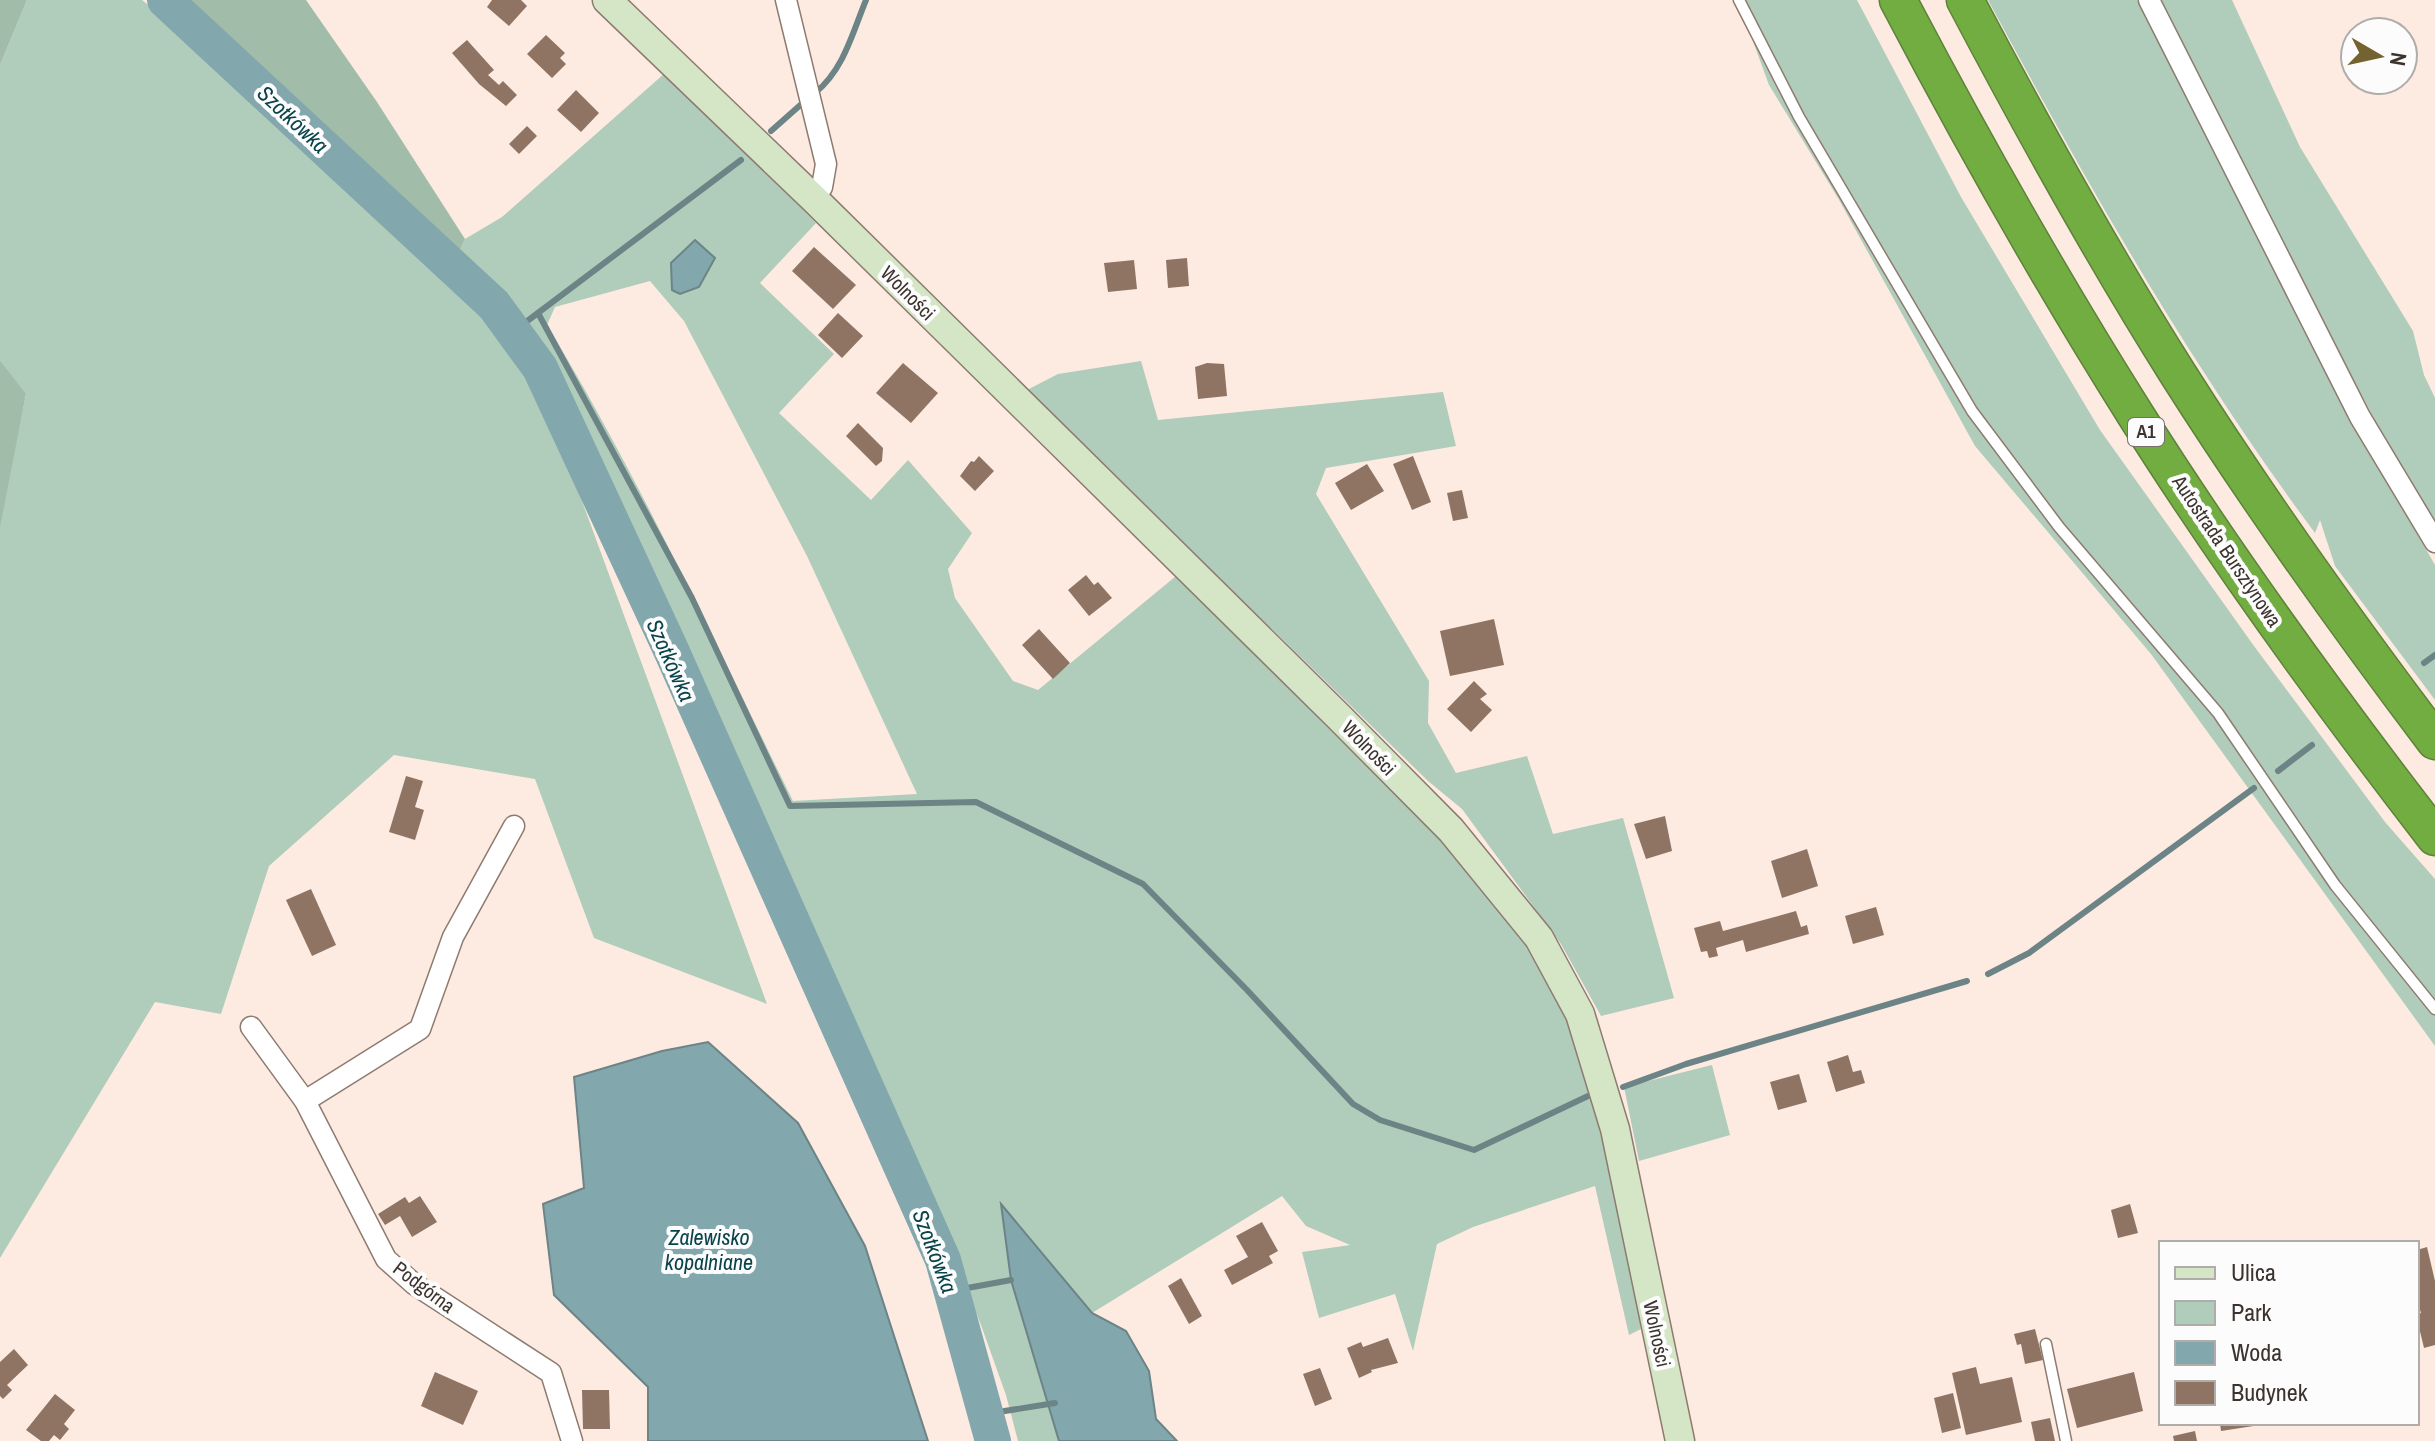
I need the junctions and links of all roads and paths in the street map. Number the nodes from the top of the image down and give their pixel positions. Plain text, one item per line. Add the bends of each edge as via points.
1 (607, 0) edge
2 (786, 0) edge
3 (1739, 0) edge
4 (1898, 0) edge
5 (1965, 0) edge
6 (2149, 0) edge
7 (821, 186) junction
8 (2435, 542) edge
9 (2435, 741) edge
10 (514, 826) dead end
11 (2435, 837) edge
12 (2435, 1009) edge
13 (251, 1027) dead end
14 (305, 1101) junction
15 (2046, 1344) dead end
16 (572, 1441) edge
17 (1680, 1441) edge
18 (2066, 1441) edge

1 - 7 main road, Wolności
2 - 7 street via 810,97
3 - 12 lane via 1799,117 1972,411 2059,527 2218,713 2335,885
4 - 11 highway, Autostrada Bursztynowa / A1 via 2061,295 2136,416 2333,705
5 - 9 highway via 2073,200 2178,374 2349,627
6 - 8 street via 2360,417
7 - 17 main road, Wolności via 1451,830 1539,938 1580,1014 1611,1114
10 - 14 street via 453,937 420,1029
13 - 14 street, Podgórna
14 - 16 street, Podgórna via 386,1259 414,1284 551,1373
15 - 18 lane

